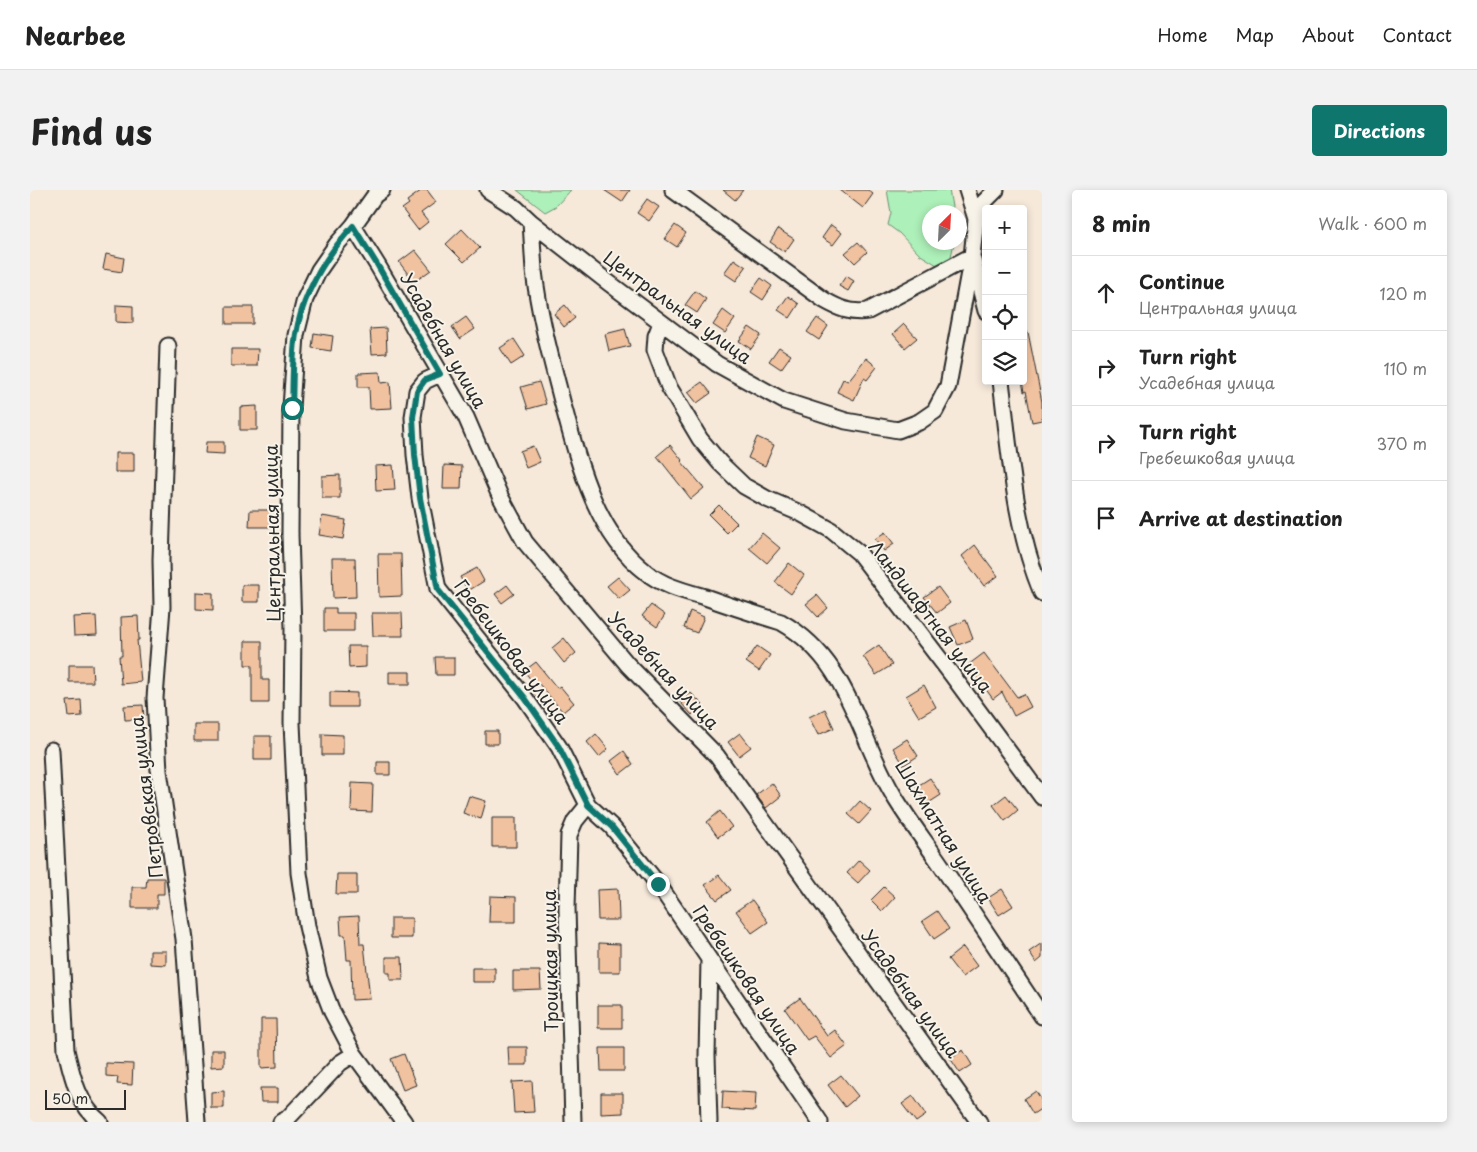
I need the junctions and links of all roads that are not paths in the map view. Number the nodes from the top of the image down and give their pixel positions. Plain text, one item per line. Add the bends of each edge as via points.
1 (382, 190) edge
2 (488, 190) edge
3 (673, 190) edge
4 (967, 190) edge
5 (996, 190) edge
6 (976, 220) junction
7 (531, 222) junction
8 (353, 226) junction
9 (972, 256) junction
10 (982, 295) edge
11 (660, 323) junction
12 (168, 346) dead end
13 (440, 374) junction
14 (1001, 385) edge
15 (1042, 593) edge
16 (51, 750) dead end
17 (1042, 797) edge
18 (588, 805) junction
19 (709, 961) junction
20 (1042, 1016) edge
21 (354, 1054) junction
22 (94, 1118) edge
23 (286, 1121) edge
24 (197, 1122) edge
25 (404, 1122) edge
26 (573, 1122) edge
27 (709, 1122) edge
28 (820, 1122) edge
29 (979, 1122) edge

1 - 8 street, Центральная улица
2 - 7 street, Центральная улица
3 - 9 street via 824,300 857,313 868,311
4 - 6 street
5 - 6 street via 984,202
6 - 9 street, Центральная улица
7 - 11 street, Центральная улица
7 - 20 street, Шахматная улица via 534,272 546,336 574,444 591,496 612,534 647,574 666,584 780,622 798,632 817,649 842,685 894,795
8 - 13 street, Усадебная улица
8 - 21 street, Центральная улица via 336,244 320,270 305,299 296,335 290,525 292,723 299,874 319,978
9 - 10 street
9 - 11 street, Центральная улица via 948,386 935,411 898,430 846,421 784,401 717,364
11 - 17 street, Ландшафтная улица via 655,350 669,387 705,445 744,486 832,530 859,553
12 - 24 street, Петровская улица via 162,607 155,698 159,771 184,939
13 - 18 street, Гребешковая улица via 425,380 417,391 413,417 420,498 438,590 525,698 559,747
13 - 29 street, Усадебная улица via 466,417 500,496 525,542 628,665 717,756
14 - 15 street via 1015,496
16 - 22 street via 66,1050 73,1083
18 - 19 street, Гребешковая улица via 612,827 658,884
18 - 26 street, Троицкая улица via 569,835 567,908
19 - 27 street
19 - 28 street, Гребешковая улица
21 - 23 street via 340,1063
21 - 25 street, Центральная улица

